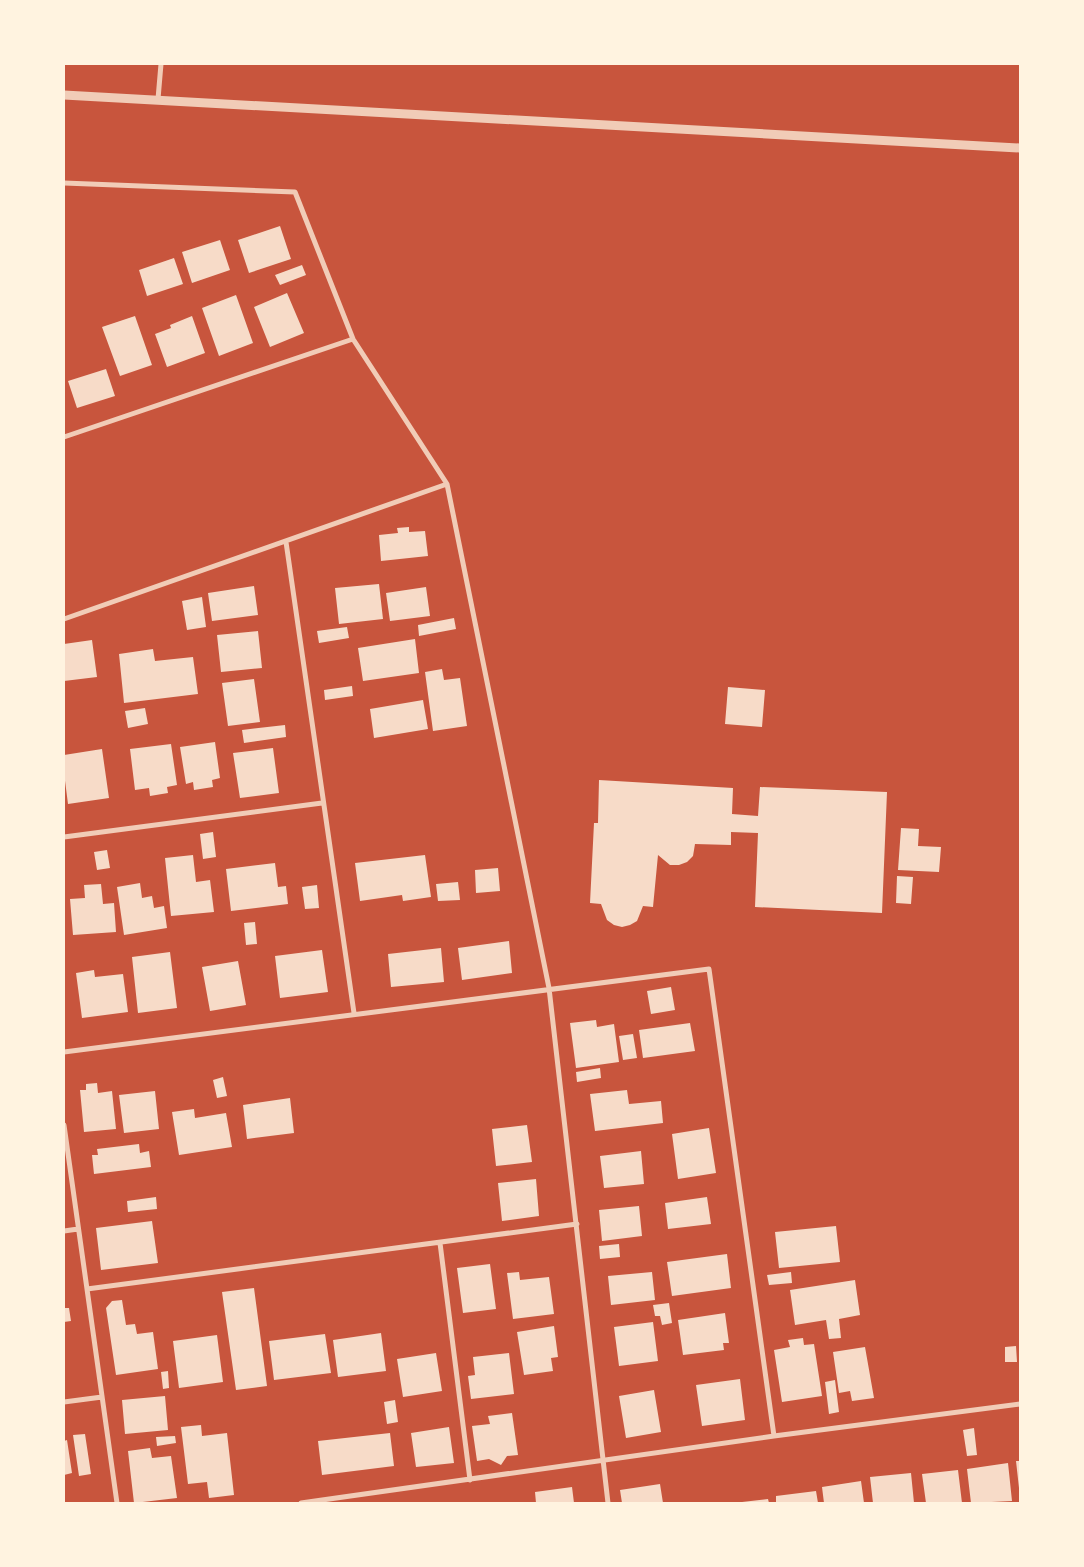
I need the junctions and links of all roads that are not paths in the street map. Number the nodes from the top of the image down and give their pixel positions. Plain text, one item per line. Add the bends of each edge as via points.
1 (161, 64) edge
2 (64, 95) edge
3 (158, 99) junction
4 (1020, 148) edge
5 (64, 183) edge
6 (353, 339) junction
7 (64, 437) edge
8 (447, 484) junction
9 (286, 542) junction
10 (64, 619) edge
11 (322, 803) junction
12 (64, 837) edge
13 (549, 988) junction
14 (354, 1013) junction
15 (64, 1052) edge
16 (64, 1125) edge
17 (577, 1224) junction
18 (78, 1229) junction
19 (64, 1231) edge
20 (440, 1243) junction
21 (87, 1289) junction
22 (102, 1397) junction
23 (64, 1402) edge
24 (1020, 1404) edge
25 (774, 1436) junction
26 (603, 1462) junction
27 (470, 1480) junction
28 (117, 1503) edge
29 (301, 1503) edge
30 (608, 1503) edge

1 - 3 street
2 - 3 street
3 - 4 street
5 - 6 street via 295,192
6 - 7 street
6 - 8 street
8 - 9 street
8 - 13 street
9 - 10 street
9 - 11 street
11 - 12 street
11 - 14 street
13 - 14 street
13 - 17 street
13 - 25 street via 709,969
14 - 15 street
16 - 18 street
17 - 20 street
17 - 26 street
18 - 19 street
18 - 21 street
20 - 21 street
20 - 27 street
21 - 22 street
22 - 23 street
22 - 28 street
24 - 25 street
25 - 26 street
26 - 27 street
26 - 30 street
27 - 29 street

